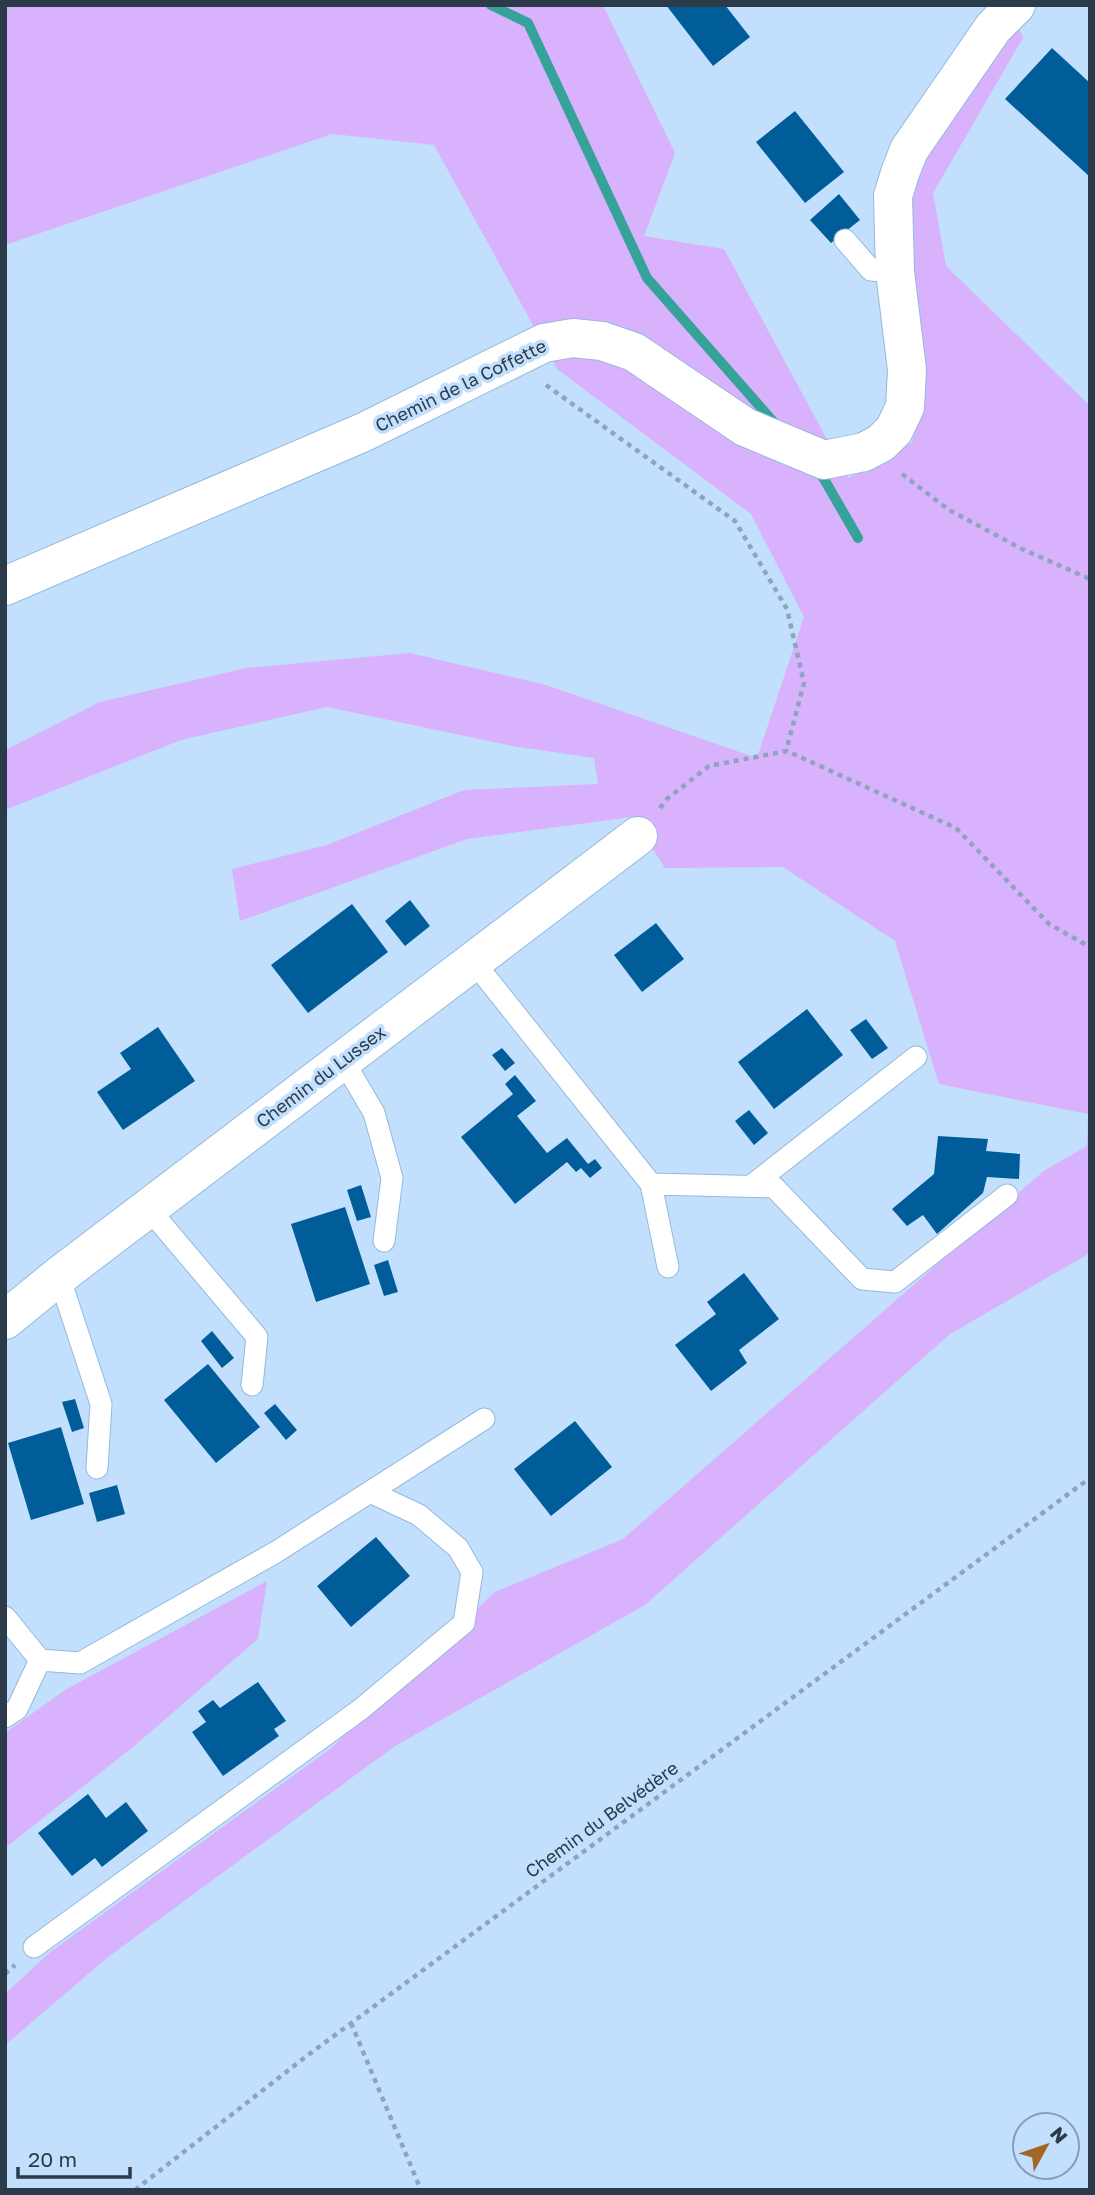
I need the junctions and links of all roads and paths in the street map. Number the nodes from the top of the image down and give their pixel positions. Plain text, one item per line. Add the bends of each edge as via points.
1 (1016, 5) edge
2 (845, 240) dead end
3 (894, 272) junction
4 (519, 356) junction
5 (873, 448) junction
6 (1090, 579) edge
7 (10, 584) edge
8 (785, 751) junction
9 (638, 836) joint
10 (1090, 947) edge
11 (473, 961) junction
12 (916, 1057) dead end
13 (343, 1060) junction
14 (651, 1184) junction
15 (751, 1186) junction
16 (1007, 1195) dead end
17 (148, 1208) junction
18 (384, 1241) dead end
19 (668, 1267) dead end
20 (59, 1276) junction
21 (5, 1320) edge
22 (253, 1385) dead end
23 (484, 1419) dead end
24 (97, 1468) dead end
25 (1090, 1478) edge
26 (370, 1492) junction
27 (5, 1617) edge
28 (40, 1660) junction
29 (5, 1717) edge
30 (34, 1947) dead end
31 (351, 2023) junction
32 (135, 2190) edge
33 (421, 2190) edge

1 - 3 street via 993,28 909,150 893,195
2 - 3 lane via 871,270
3 - 5 street via 907,370 905,407 894,430
4 - 5 street, Chemin de la Coffette via 544,343 573,338 602,341 634,352 745,427 824,460
4 - 7 street, Chemin de la Coffette via 364,432
4 - 8 path via 543,383 735,521 787,609 804,683
5 - 6 path via 949,510
8 - 9 path via 709,766 667,799
8 - 10 path via 956,828 1049,924
9 - 11 street, Chemin du Lussex
11 - 13 street, Chemin du Lussex
11 - 14 lane
12 - 15 lane
13 - 17 street, Chemin du Lussex
13 - 18 lane via 373,1113 392,1178
14 - 15 lane
14 - 19 lane
15 - 16 lane via 774,1186 862,1279 895,1282
17 - 20 street, Chemin du Lussex
17 - 22 lane via 257,1338
20 - 21 street, Chemin du Lussex
20 - 24 lane via 101,1404
23 - 26 lane
25 - 31 path, Chemin du Belvédère
26 - 28 lane via 276,1552 80,1663
26 - 30 lane via 419,1515 458,1548 472,1572 464,1623 361,1709
27 - 28 lane
28 - 29 lane via 16,1709
31 - 32 path, Chemin du Belvédère
31 - 33 path

